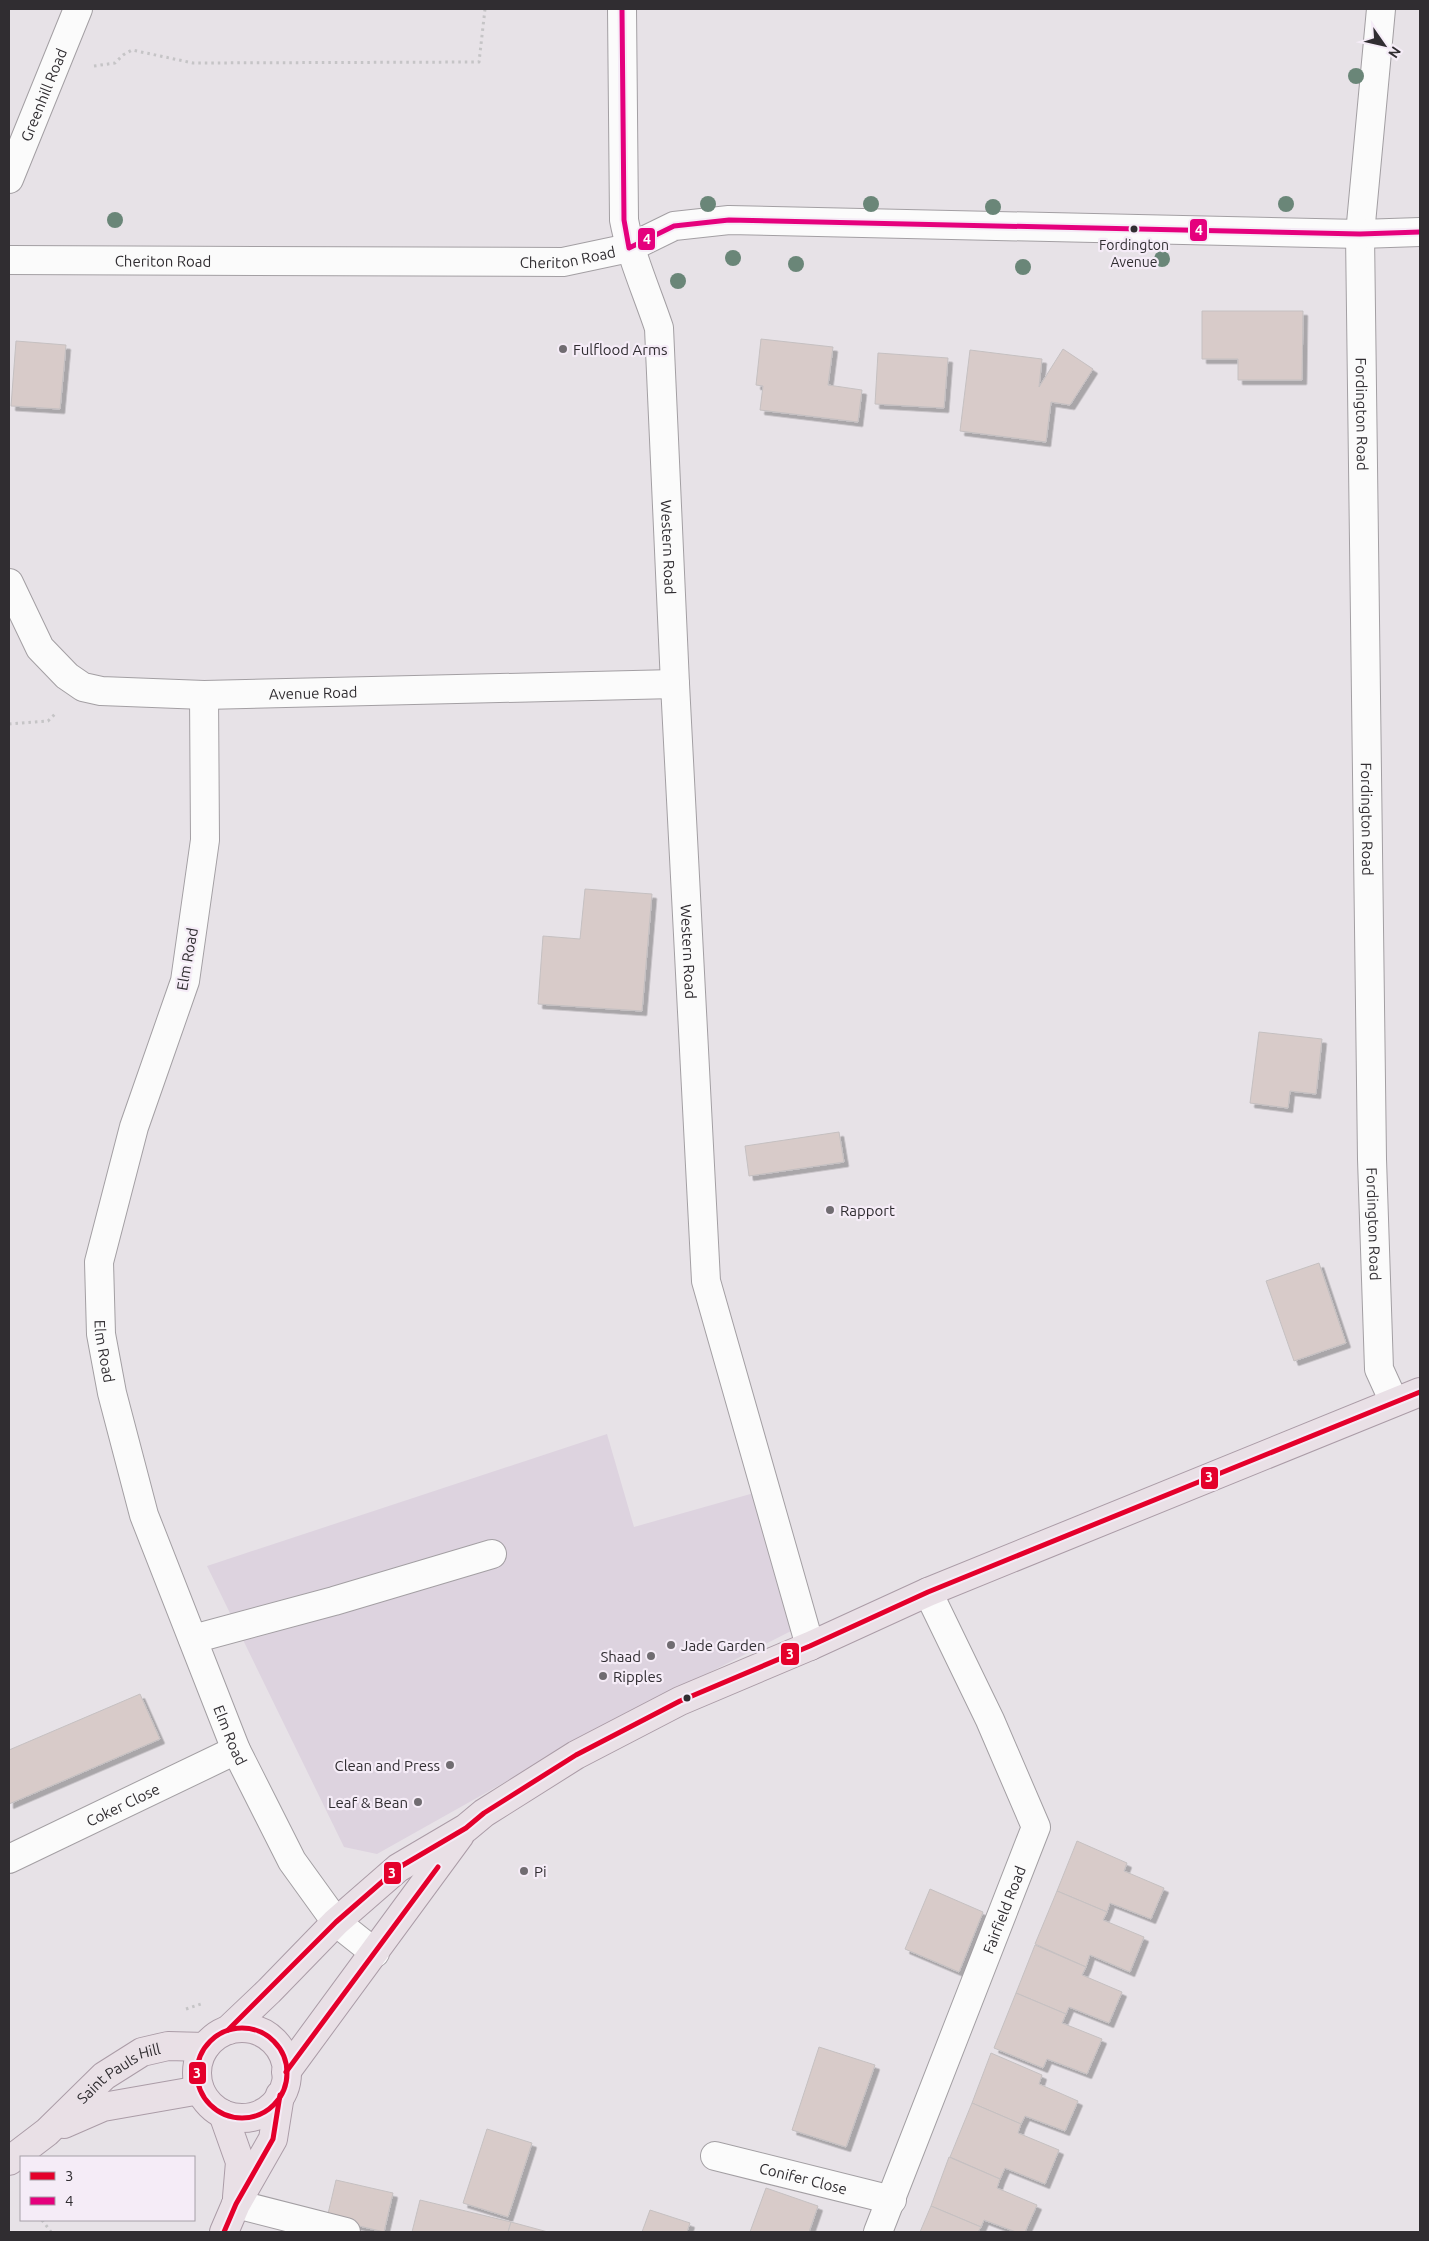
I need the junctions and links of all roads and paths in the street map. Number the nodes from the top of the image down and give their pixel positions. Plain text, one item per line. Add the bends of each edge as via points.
1 (78, 9) edge
2 (485, 9) edge
3 (622, 9) edge
4 (1381, 9) edge
5 (115, 63) dead end
6 (9, 179) edge
7 (1420, 232) edge
8 (1360, 234) junction
9 (629, 248) junction
10 (9, 260) edge
11 (9, 583) edge
12 (675, 684) junction
13 (83, 687) junction
14 (204, 695) junction
15 (9, 724) edge
16 (1420, 1392) edge
17 (1394, 1402) junction
18 (492, 1554) dead end
19 (928, 1592) junction
20 (193, 1639) junction
21 (810, 1646) junction
22 (236, 1750) junction
23 (466, 1828) junction
24 (9, 1859) edge
25 (336, 1922) junction
26 (375, 1953) junction
27 (228, 2030) junction
28 (205, 2047) junction
29 (283, 2084) junction
30 (200, 2090) junction
31 (223, 2114) junction
32 (47, 2132) junction
33 (715, 2156) dead end
34 (9, 2162) edge
35 (892, 2200) junction
36 (236, 2204) junction
37 (43, 2221) edge
38 (52, 2232) edge
39 (224, 2232) edge
40 (346, 2232) edge
41 (878, 2232) edge

1 - 6 street, Greenhill Road
2 - 5 path via 479,62 193,63 132,50
3 - 9 street, Western Road via 624,220
4 - 8 street
7 - 8 street, Cheriton Road
8 - 9 street, Cheriton Road via 729,220 674,226
8 - 17 street, Fordington Road via 1372,1159 1379,1369
9 - 10 street, Cheriton Road via 563,262
9 - 12 street, Western Road via 659,328
11 - 13 street, Avenue Road via 40,648 67,676
12 - 14 street, Avenue Road
12 - 21 street, Western Road via 706,1281
13 - 14 street, Avenue Road via 101,691
13 - 15 path via 48,720
14 - 20 street, Elm Road via 205,840 185,981 134,1127 99,1262 101,1334 112,1393 144,1514
16 - 17 main road
17 - 19 main road
18 - 20 street
19 - 21 main road
19 - 35 street, Fairfield Road via 990,1720 1036,1827
20 - 22 street, Elm Road
21 - 23 main road via 680,1701 606,1739 513,1794
22 - 24 street, Coker Close
22 - 25 street, Elm Road via 292,1861
23 - 25 main road via 398,1868
23 - 26 main road
25 - 26 street, Elm Road
25 - 27 main road
26 - 29 main road via 314,2033
27 - 28 main road
27 - 29 main road via 256,2030 268,2036 284,2058
28 - 30 main road via 197,2068
28 - 32 main road, Saint Pauls Hill via 168,2046 142,2052 104,2076
29 - 31 main road via 272,2106 262,2113 249,2117
29 - 36 main road via 273,2139
30 - 31 main road
30 - 32 main road, Saint Pauls Hill via 103,2107
31 - 36 main road via 240,2162
32 - 34 main road, Saint Pauls Hill
33 - 35 street, Conifer Close
35 - 41 street, Fairfield Road
36 - 39 main road
36 - 40 street
37 - 38 path

